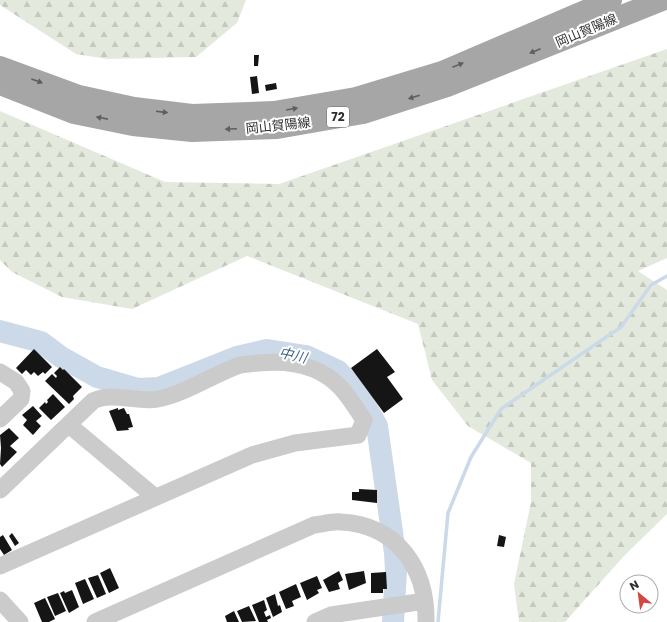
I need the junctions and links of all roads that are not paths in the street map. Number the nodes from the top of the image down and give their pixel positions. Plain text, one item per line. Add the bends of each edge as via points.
1 (611, 0) edge
2 (662, 0) edge
3 (0, 67) edge
4 (0, 84) edge
5 (0, 372) edge
6 (0, 419) edge
7 (69, 425) junction
8 (0, 490) edge
9 (155, 497) junction
10 (0, 566) edge
11 (0, 600) edge
12 (425, 601) junction
13 (20, 622) edge
14 (95, 622) edge
15 (316, 622) edge
16 (426, 622) edge

3 -> 1 main road, 岡山賀陽線 / 72 via 78,96 134,108 192,115 274,112 356,98 442,72
2 -> 4 main road, 岡山賀陽線 / 72 via 447,86 363,113 276,128 192,131 133,124 74,113
5 - 6 street via 16,382 22,391 20,399
7 - 8 street
7 - 9 street
7 - 9 street via 93,401 103,396 132,400 158,399 241,365 278,361 299,363 321,373 341,388 364,420 358,435 295,443 252,455
9 - 10 street
11 - 13 street
12 - 14 street via 420,578 393,541 366,526 341,522 314,525
12 - 15 street via 331,615
12 - 16 street

